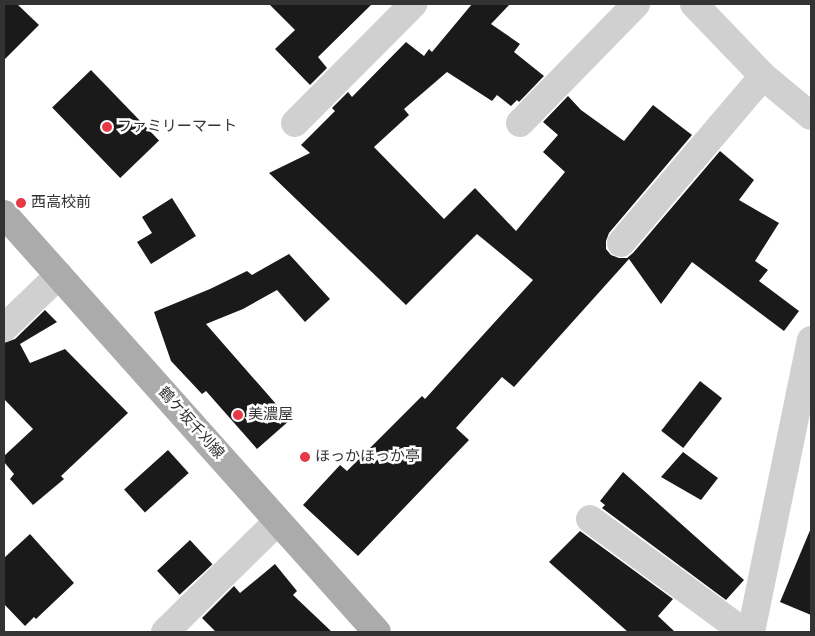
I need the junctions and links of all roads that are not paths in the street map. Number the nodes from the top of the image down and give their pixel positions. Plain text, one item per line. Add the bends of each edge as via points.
1 (413, 4) edge
2 (636, 4) edge
3 (694, 4) edge
4 (763, 76) junction
5 (811, 116) edge
6 (295, 123) dead end
7 (520, 123) dead end
8 (4, 214) edge
9 (621, 243) dead end
10 (59, 276) junction
11 (4, 328) edge
12 (811, 340) edge
13 (590, 519) dead end
14 (278, 521) junction
15 (165, 632) edge
16 (377, 632) edge
17 (744, 632) edge
18 (751, 632) edge

1 - 6 street
2 - 7 street
3 - 4 street
4 - 5 street
4 - 9 street
8 - 10 main road, 鶴ケ坂千刈線
10 - 11 street
10 - 14 main road, 鶴ケ坂千刈線
12 - 18 street
13 - 17 street
14 - 15 street
14 - 16 main road, 鶴ケ坂千刈線

